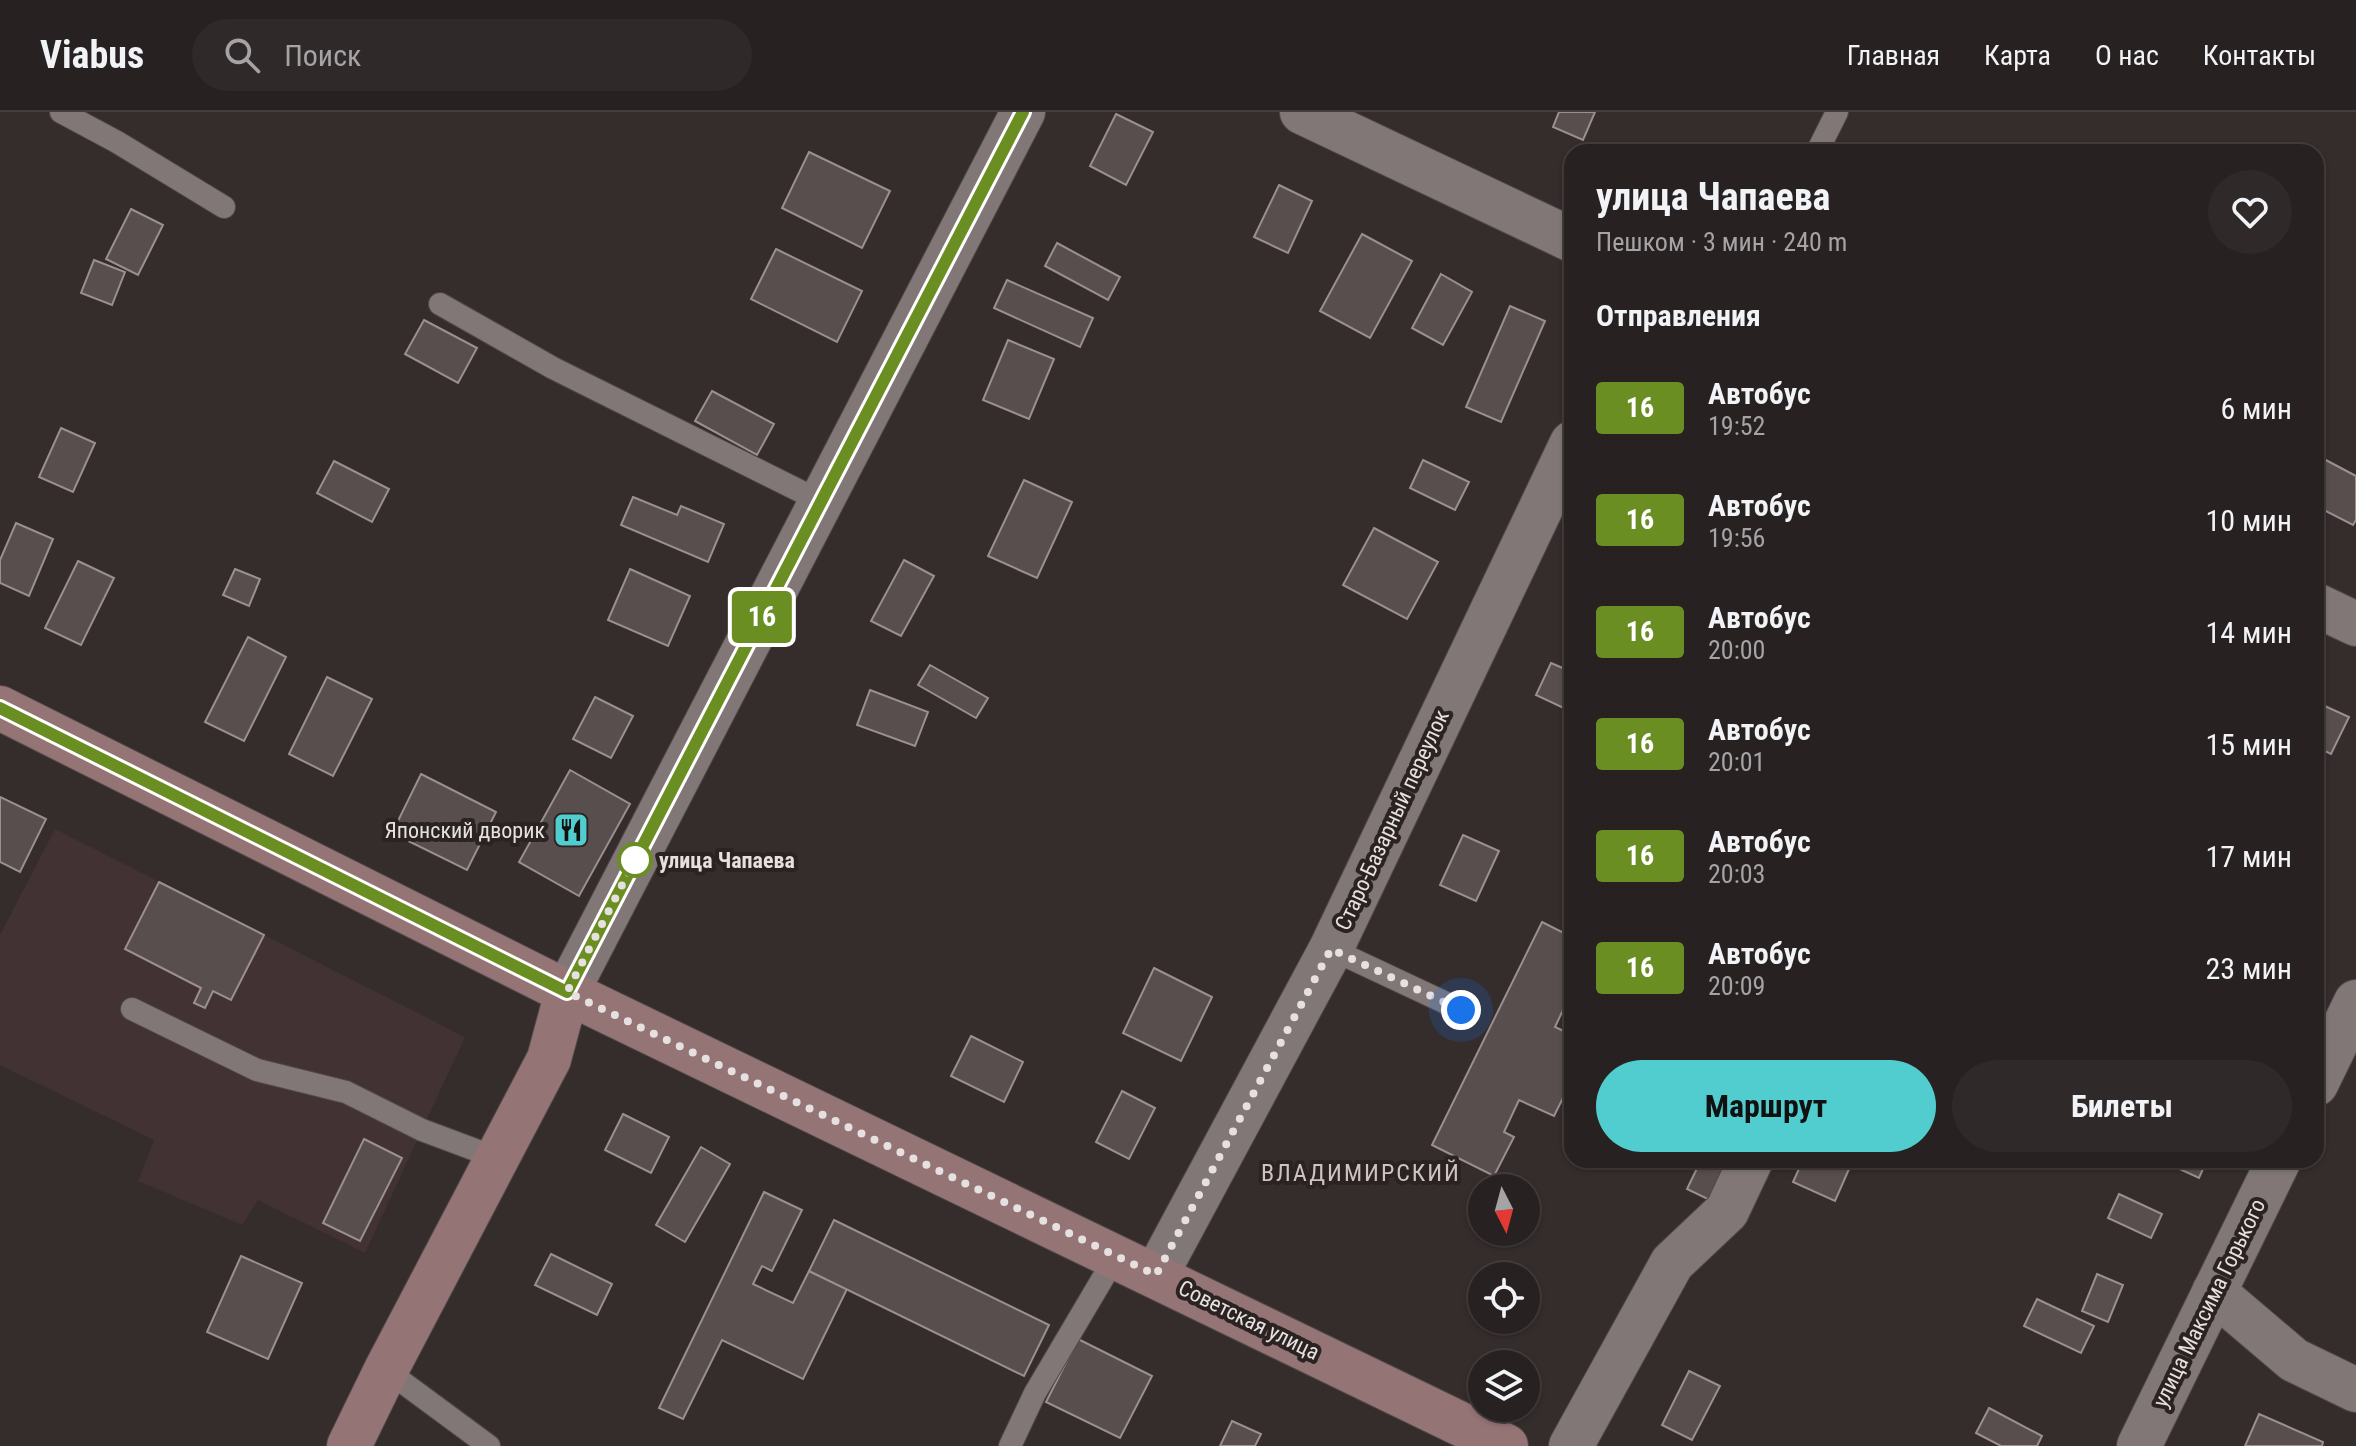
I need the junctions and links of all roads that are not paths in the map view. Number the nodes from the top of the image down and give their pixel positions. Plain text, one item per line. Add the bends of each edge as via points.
1 (61, 112) edge
2 (1023, 112) edge
3 (1302, 112) edge
4 (1837, 112) edge
5 (1821, 144) edge
6 (224, 207) dead end
7 (1564, 236) edge
8 (440, 304) dead end
9 (1564, 460) edge
10 (822, 502) junction
11 (2324, 609) edge
12 (2356, 624) edge
13 (0, 708) edge
14 (1331, 949) junction
15 (567, 992) junction
16 (2356, 1002) edge
17 (132, 1009) dead end
18 (1461, 1010) dead end
19 (2324, 1068) edge
20 (497, 1158) junction
21 (1747, 1168) edge
22 (2275, 1168) edge
23 (1116, 1256) junction
24 (1156, 1275) junction
25 (2214, 1292) junction
26 (386, 1370) junction
27 (2356, 1390) edge
28 (349, 1446) edge
29 (489, 1446) edge
30 (1010, 1446) edge
31 (1506, 1446) edge
32 (1571, 1446) edge
33 (2139, 1446) edge

1 - 6 lane
2 - 10 street
3 - 7 street
4 - 5 lane
8 - 10 lane via 553,368
9 - 14 street, Старо-Базарный переулок
10 - 15 street
11 - 12 street
13 - 15 street, Советская улица
14 - 18 lane
14 - 24 street, Старо-Базарный переулок
15 - 20 street via 549,1059
15 - 23 street, Советская улица
16 - 19 street
17 - 20 lane via 257,1070 346,1092 422,1130
20 - 26 street
21 - 32 street via 1727,1211 1672,1263
22 - 25 street, улица Максима Горького
23 - 24 street, Советская улица
23 - 30 lane
24 - 31 street, Советская улица
25 - 27 street via 2294,1360
25 - 33 street, улица Максима Горького
26 - 28 street
26 - 29 lane

